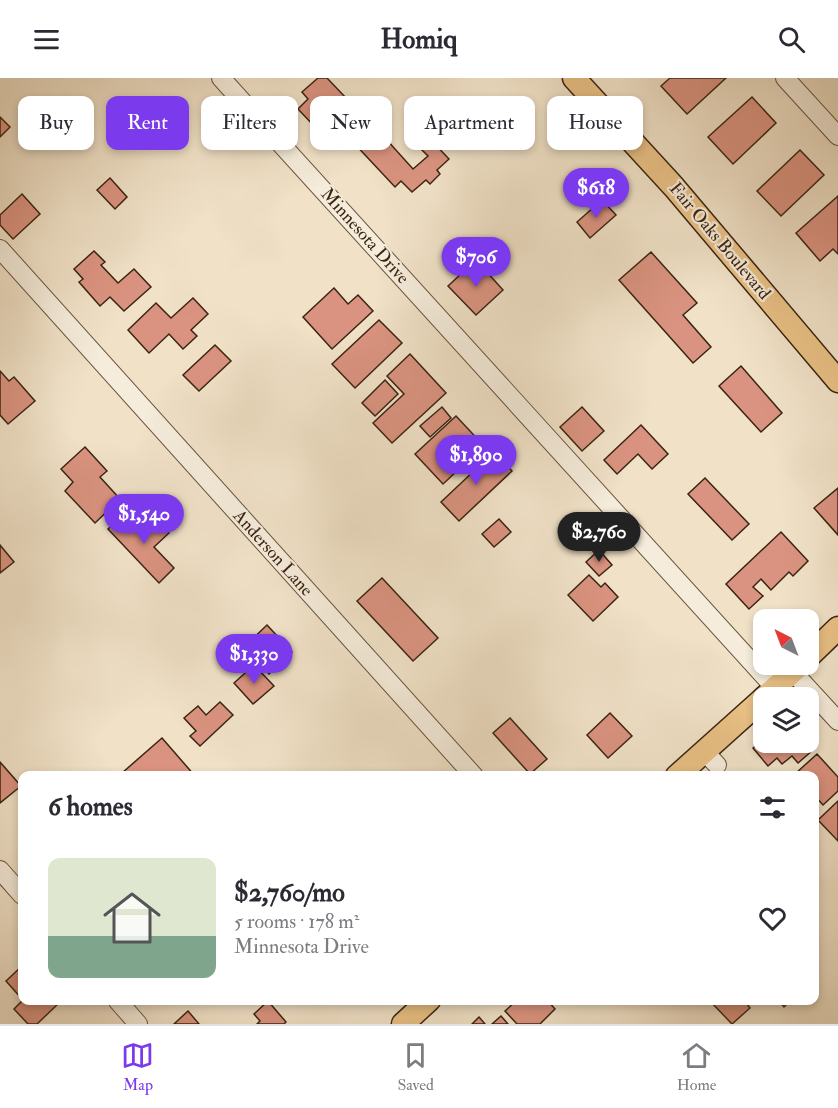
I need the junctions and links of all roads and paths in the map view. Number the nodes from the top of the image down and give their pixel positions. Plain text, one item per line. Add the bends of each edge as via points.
1 (220, 78) edge
2 (574, 78) edge
3 (785, 78) edge
4 (838, 136) edge
5 (0, 249) edge
6 (838, 381) edge
7 (838, 628) edge
8 (819, 647) edge
9 (790, 675) edge
10 (808, 675) edge
11 (762, 687) edge
12 (776, 687) edge
13 (753, 711) edge
14 (838, 721) edge
15 (470, 771) edge
16 (686, 771) edge
17 (0, 870) edge
18 (18, 890) edge
19 (121, 1005) edge
20 (424, 1005) edge
21 (138, 1024) edge
22 (403, 1024) edge

1 - 11 street, Minnesota Drive
2 - 6 main road, Fair Oaks Boulevard via 674,187
3 - 4 street
5 - 15 street, Anderson Lane
7 - 8 main road
9 - 12 main road
10 - 14 street
13 - 16 main road via 710,758
17 - 18 street
19 - 21 street
20 - 22 main road

